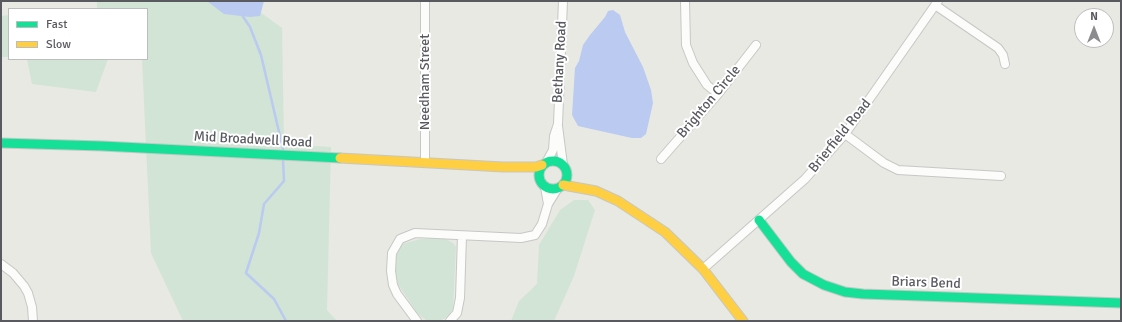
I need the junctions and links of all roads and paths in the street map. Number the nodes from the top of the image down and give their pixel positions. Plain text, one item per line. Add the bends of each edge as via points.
1 (426, 1) edge
2 (563, 1) edge
3 (685, 1) edge
4 (937, 3) edge
5 (756, 45) dead end
6 (1005, 64) dead end
7 (718, 94) junction
8 (558, 124) junction
9 (845, 134) junction
10 (1, 143) edge
11 (661, 159) dead end
12 (426, 163) junction
13 (545, 163) junction
14 (503, 167) junction
15 (565, 169) junction
16 (1001, 176) dead end
17 (542, 184) junction
18 (561, 186) junction
19 (596, 191) junction
20 (548, 204) junction
21 (759, 220) junction
22 (462, 236) junction
23 (1, 264) edge
24 (703, 269) junction
25 (1121, 303) edge
26 (33, 321) edge
27 (417, 321) edge
28 (450, 321) edge
29 (743, 321) edge

1 - 12 street, Needham Street
2 - 8 street, Bethany Road
3 - 7 street via 686,45 693,63 707,85
4 - 6 street via 998,48
4 - 9 street, Brierfield Road
5 - 7 street, Brighton Circle
7 - 11 street, Brighton Circle
8 - 13 street, Bethany Road via 553,150
8 - 15 street, Bethany Road
9 - 16 street via 884,163 898,170
9 - 21 street, Brierfield Road via 805,179
10 - 12 street, Mid Broadwell Road
12 - 14 street, Mid Broadwell Road
13 - 14 street, Mid Broadwell Road via 531,167
13 - 15 street via 557,161
13 - 17 street via 539,172
14 - 17 street, Mid Broadwell Road via 530,175
15 - 18 street via 567,180
15 - 19 street
17 - 18 street via 551,189
17 - 20 street
18 - 19 street
18 - 20 street
19 - 24 street via 618,200 665,232
20 - 22 street via 542,224 535,235 521,238
21 - 24 street, Brierfield Road
21 - 25 street, Briars Bend via 803,274 845,292
22 - 27 street via 415,234 400,239 392,253 392,285
22 - 28 street via 460,298 457,313
23 - 26 street via 13,273 28,293
24 - 29 street

